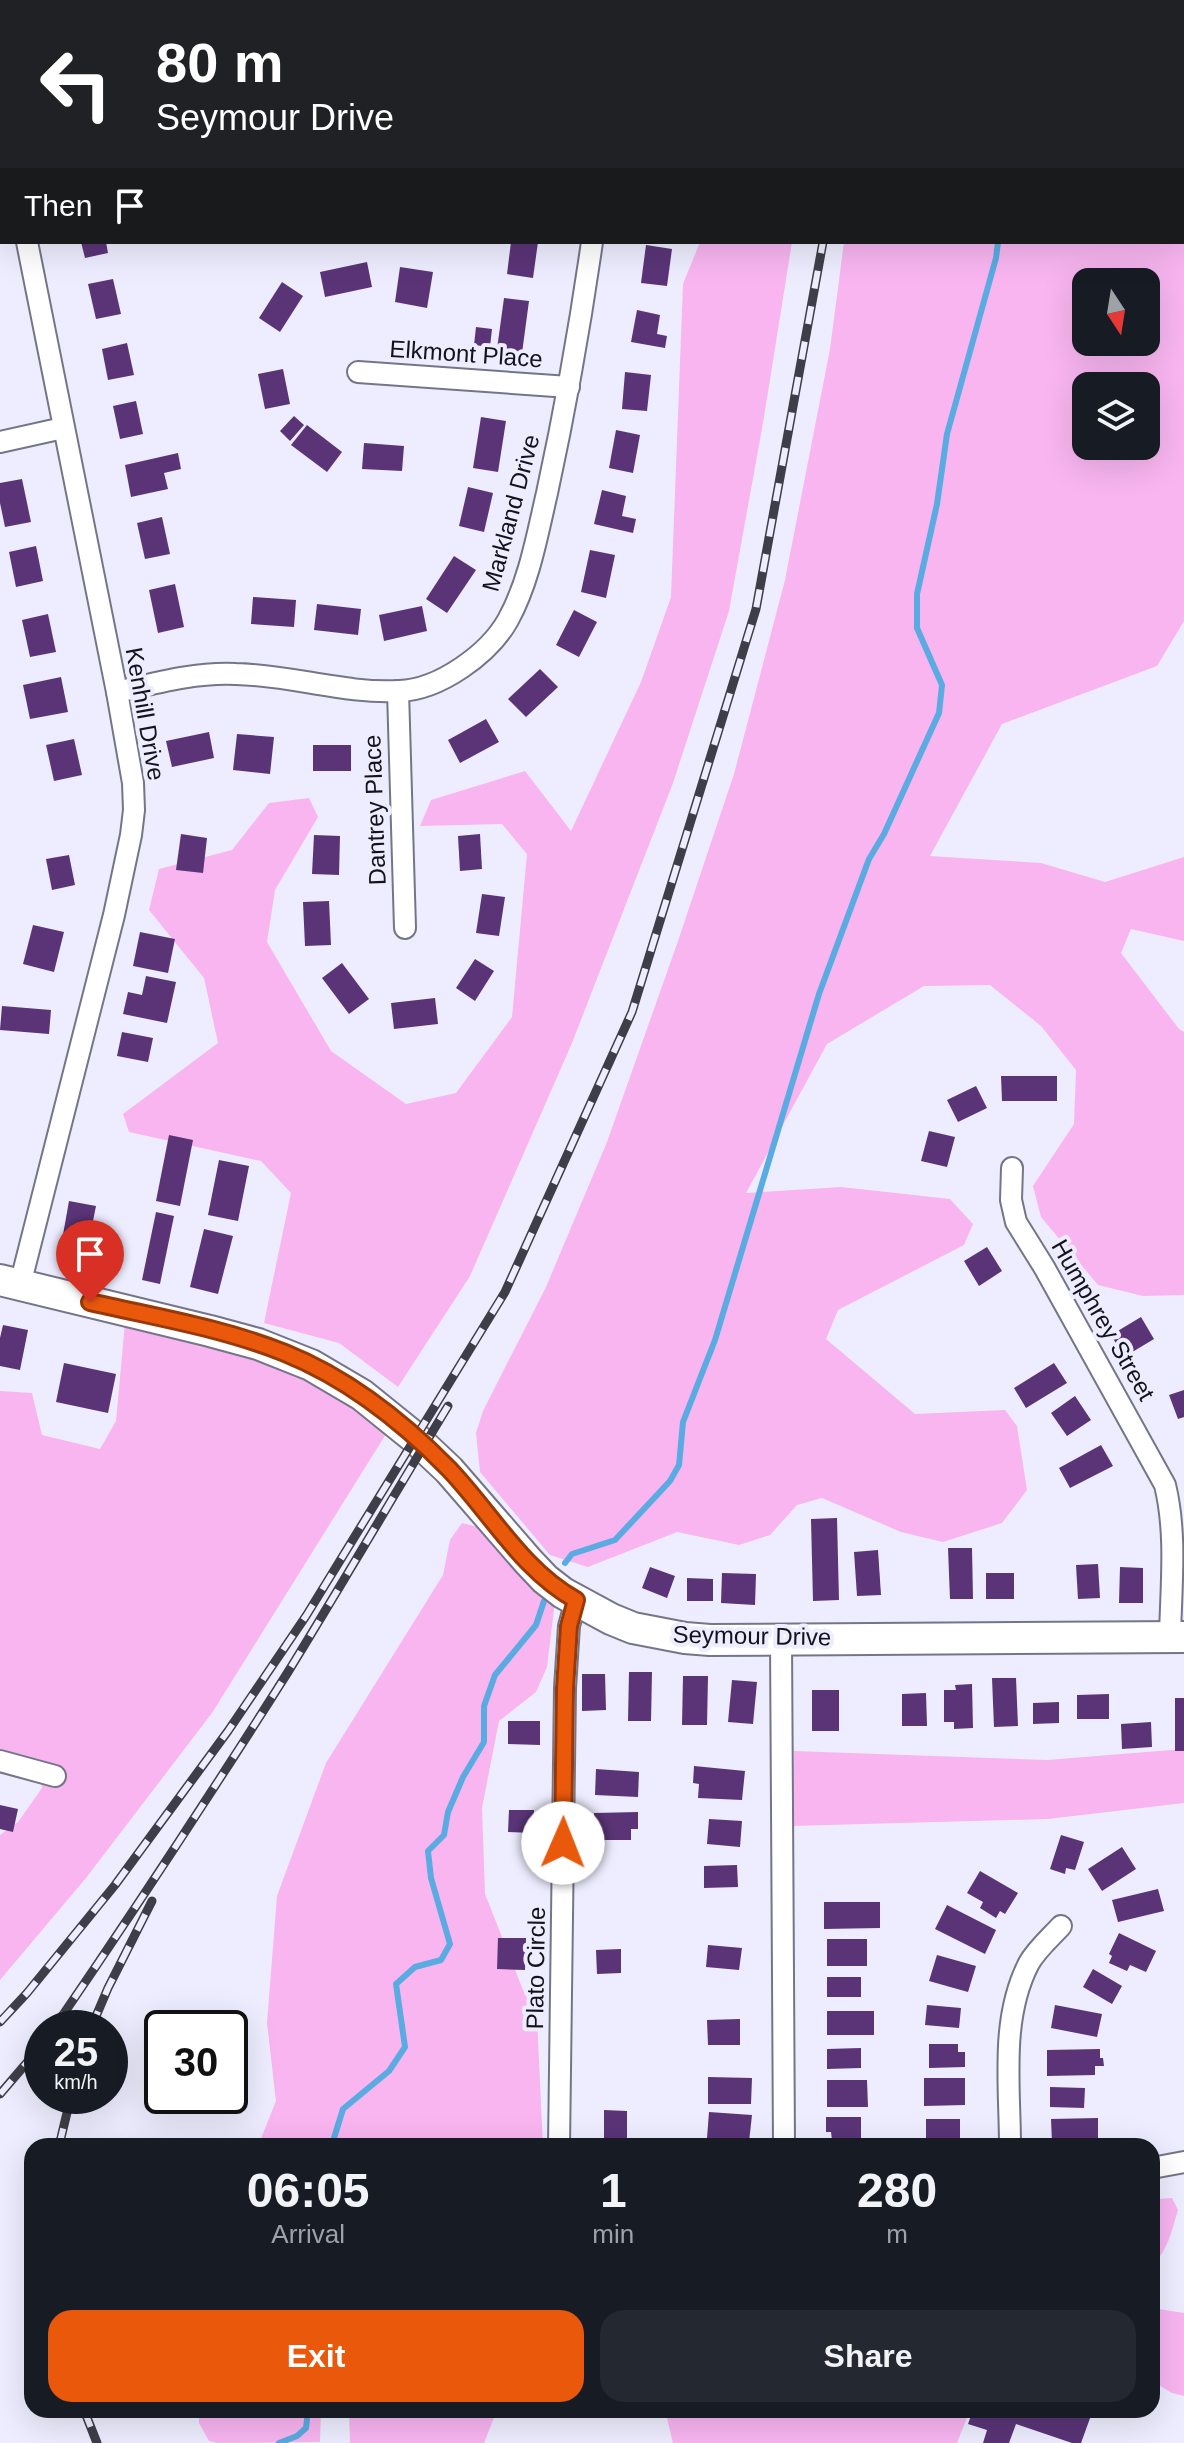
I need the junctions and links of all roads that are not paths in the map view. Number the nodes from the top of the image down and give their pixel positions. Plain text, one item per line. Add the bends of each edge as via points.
1 (27, 244) edge
2 (592, 244) edge
3 (358, 372) dead end
4 (569, 387) junction
5 (63, 428) junction
6 (0, 442) edge
7 (398, 691) junction
8 (117, 692) junction
9 (405, 928) dead end
10 (1012, 1168) dead end
11 (10, 1283) edge
12 (576, 1600) junction
13 (1177, 1637) edge
14 (781, 1639) junction
15 (0, 1761) edge
16 (55, 1776) dead end
17 (1061, 1926) dead end
18 (559, 2138) edge
19 (784, 2138) edge
20 (1010, 2138) edge
21 (1184, 2162) edge
22 (1160, 2166) edge

1 - 5 street, Kenhill Drive
2 - 4 street, Markland Drive
3 - 4 street, Elkmont Place
4 - 7 street, Markland Drive via 536,539 507,621 476,658 437,681
5 - 6 street
5 - 8 street, Kenhill Drive
7 - 8 street, Markland Drive via 236,674
7 - 9 street, Dantrey Place
8 - 11 street, Kenhill Drive via 133,783 131,835 114,915
10 - 13 street, Humphrey Street via 1016,1222 1165,1485
11 - 12 street, Seymour Drive via 258,1344 311,1365 397,1423 449,1470 545,1579
12 - 14 street, Seymour Drive via 652,1633 710,1640
12 - 18 street, Plato Circle via 565,1688
13 - 14 street, Seymour Drive
14 - 19 street
15 - 16 street
17 - 20 street via 1035,1954 1016,1994 1010,2020
21 - 22 street

